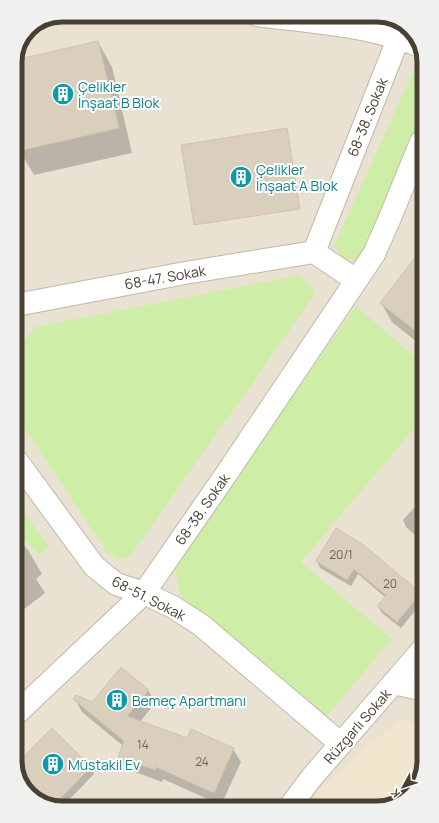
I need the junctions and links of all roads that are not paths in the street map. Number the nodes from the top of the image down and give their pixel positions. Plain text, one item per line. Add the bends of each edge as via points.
1 (307, 22) edge
2 (401, 30) edge
3 (417, 152) edge
4 (314, 252) junction
5 (356, 280) junction
6 (22, 304) edge
7 (22, 468) edge
8 (144, 593) junction
9 (417, 655) edge
10 (394, 683) junction
11 (417, 688) edge
12 (22, 708) edge
13 (341, 744) junction
14 (295, 801) edge

1 - 2 street via 364,30
2 - 4 street, 68-38. Sokak
3 - 5 street, 68-38. Sokak via 374,254
4 - 5 street
4 - 6 street, 68-47. Sokak
5 - 8 street, 68-38. Sokak
7 - 8 street, 68-51. Sokak via 94,566 116,584
8 - 12 street, 68-38. Sokak
8 - 13 street, 68-51. Sokak via 173,606 201,625
9 - 10 street, Rüzgarlı Sokak
10 - 11 street
10 - 13 street, Rüzgarlı Sokak
13 - 14 street, Rüzgarlı Sokak

